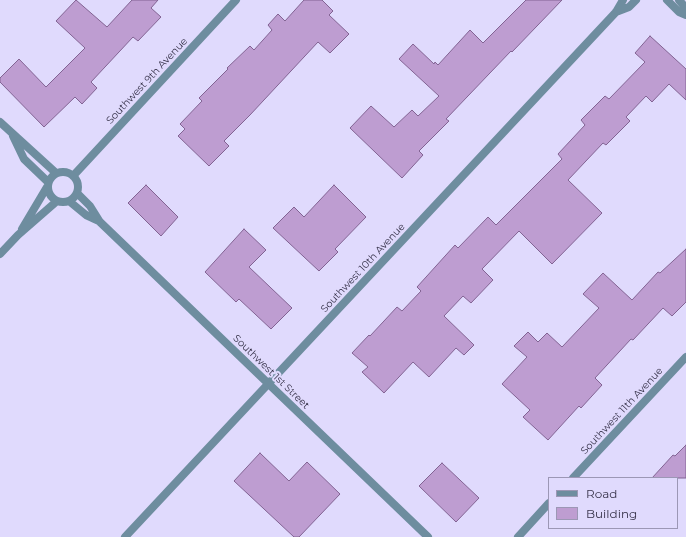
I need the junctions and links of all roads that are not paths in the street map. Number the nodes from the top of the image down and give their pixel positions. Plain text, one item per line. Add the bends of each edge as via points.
1 (236, 0) edge
2 (623, 0) edge
3 (636, 0) edge
4 (667, 0) edge
5 (679, 0) edge
6 (686, 8) edge
7 (616, 12) junction
8 (686, 15) edge
9 (0, 122) edge
10 (11, 131) junction
11 (56, 173) junction
12 (73, 176) junction
13 (48, 185) junction
14 (77, 193) junction
15 (57, 201) junction
16 (69, 201) junction
17 (100, 222) junction
18 (18, 235) junction
19 (0, 254) edge
20 (686, 357) edge
21 (269, 383) junction
22 (574, 477) edge
23 (548, 505) edge
24 (125, 537) edge
25 (428, 537) edge
26 (518, 537) edge

1 - 12 street, Southwest 9th Avenue
2 - 7 street, Southwest 10th Avenue
3 - 7 street, Southwest 10th Avenue via 629,7
4 - 8 street
5 - 6 street
7 - 21 street, Southwest 10th Avenue
9 - 10 street
10 - 11 street
10 - 13 street via 24,159
11 - 12 street via 68,173
11 - 13 street
12 - 14 street via 78,187
13 - 15 street via 49,193
13 - 18 street
14 - 16 street
14 - 17 street, Southwest 1st Street via 90,206
15 - 16 street
15 - 18 street
16 - 17 street, Southwest 1st Street via 86,216
17 - 21 street, Southwest 1st Street
18 - 19 street
20 - 22 street, Southwest 11th Avenue
21 - 24 street, Southwest 10th Avenue
21 - 25 street, Southwest 1st Street
23 - 26 street

